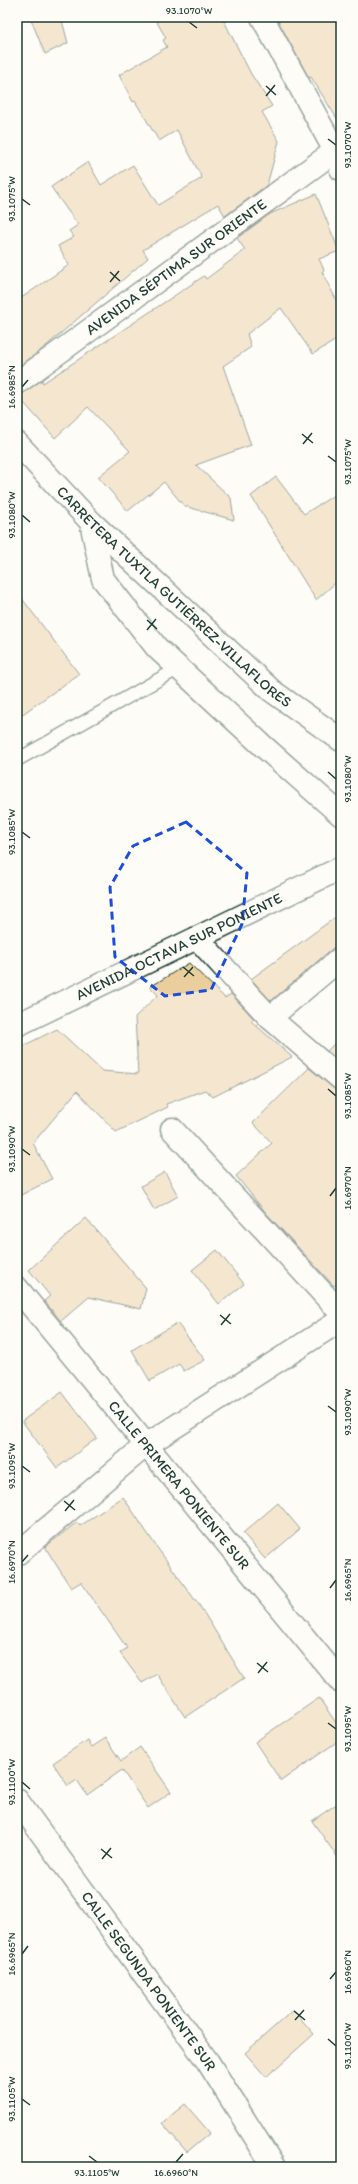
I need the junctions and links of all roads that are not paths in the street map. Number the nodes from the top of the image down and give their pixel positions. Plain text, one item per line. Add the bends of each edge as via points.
1 (262, 17) edge
2 (338, 160) edge
3 (17, 383) edge
4 (17, 443) edge
5 (91, 522) junction
6 (179, 668) junction
7 (341, 740) edge
8 (17, 760) edge
9 (341, 815) edge
10 (341, 868) edge
11 (197, 938) junction
12 (341, 958) edge
13 (270, 1018) junction
14 (17, 1025) edge
15 (341, 1079) edge
16 (172, 1129) dead end
17 (17, 1288) edge
18 (341, 1314) edge
19 (341, 1320) edge
20 (145, 1446) junction
21 (17, 1554) edge
22 (341, 1682) edge
23 (17, 1800) edge
24 (274, 2167) edge

1 - 2 street
2 - 3 street, AVENIDA SÉPTIMA SUR ORIENTE
4 - 5 street, CARRETERA TUXTLA GUTIÉRREZ-VILLAFLORES
5 - 6 street via 103,579 157,648
5 - 7 street, CARRETERA TUXTLA GUTIÉRREZ-VILLAFLORES via 272,691
6 - 8 lane
6 - 9 street
10 - 11 street, AVENIDA OCTAVA SUR PONIENTE
11 - 13 street
11 - 14 street, AVENIDA OCTAVA SUR PONIENTE
12 - 13 street
13 - 15 street
16 - 18 street
17 - 20 street, CALLE PRIMERA PONIENTE SUR
19 - 20 street
20 - 21 street
20 - 22 street, CALLE PRIMERA PONIENTE SUR
23 - 24 street, CALLE SEGUNDA PONIENTE SUR via 208,2062

